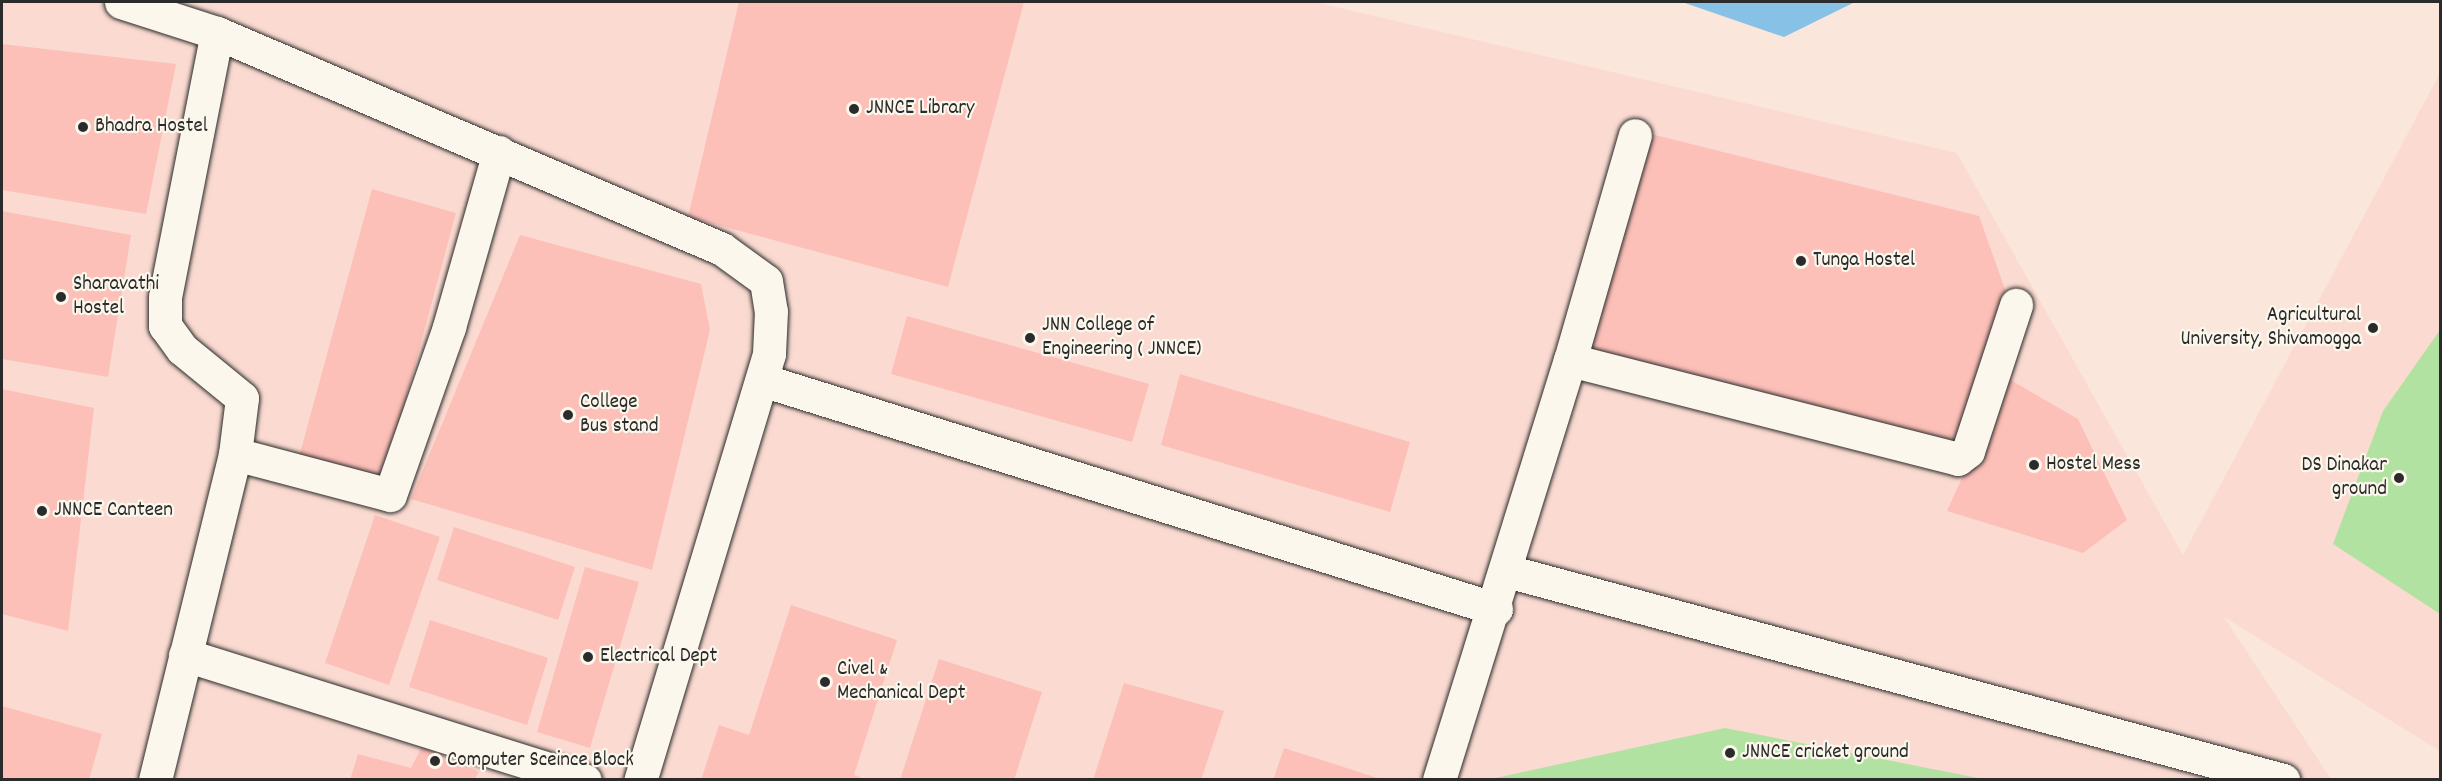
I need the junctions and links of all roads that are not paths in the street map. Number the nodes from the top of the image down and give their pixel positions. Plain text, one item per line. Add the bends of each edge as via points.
1 (121, 2) edge
2 (217, 33) junction
3 (1635, 135) dead end
4 (499, 152) junction
5 (2016, 305) dead end
6 (1570, 360) junction
7 (762, 380) junction
8 (235, 454) junction
9 (1507, 571) junction
10 (1496, 609) junction
11 (185, 655) junction
12 (155, 780) edge
13 (585, 780) edge
14 (640, 780) edge
15 (1439, 780) edge
16 (2283, 780) edge

1 - 2 lane
2 - 4 lane
2 - 8 lane via 165,297 165,326 182,349 242,398
3 - 6 lane
4 - 7 lane via 722,249 766,281 771,311
4 - 8 lane via 449,327 390,495
5 - 6 lane via 1968,451 1958,459
6 - 9 lane
7 - 10 lane
7 - 14 lane
8 - 11 lane
9 - 10 lane
9 - 16 lane
10 - 15 lane
11 - 12 lane
11 - 13 lane

